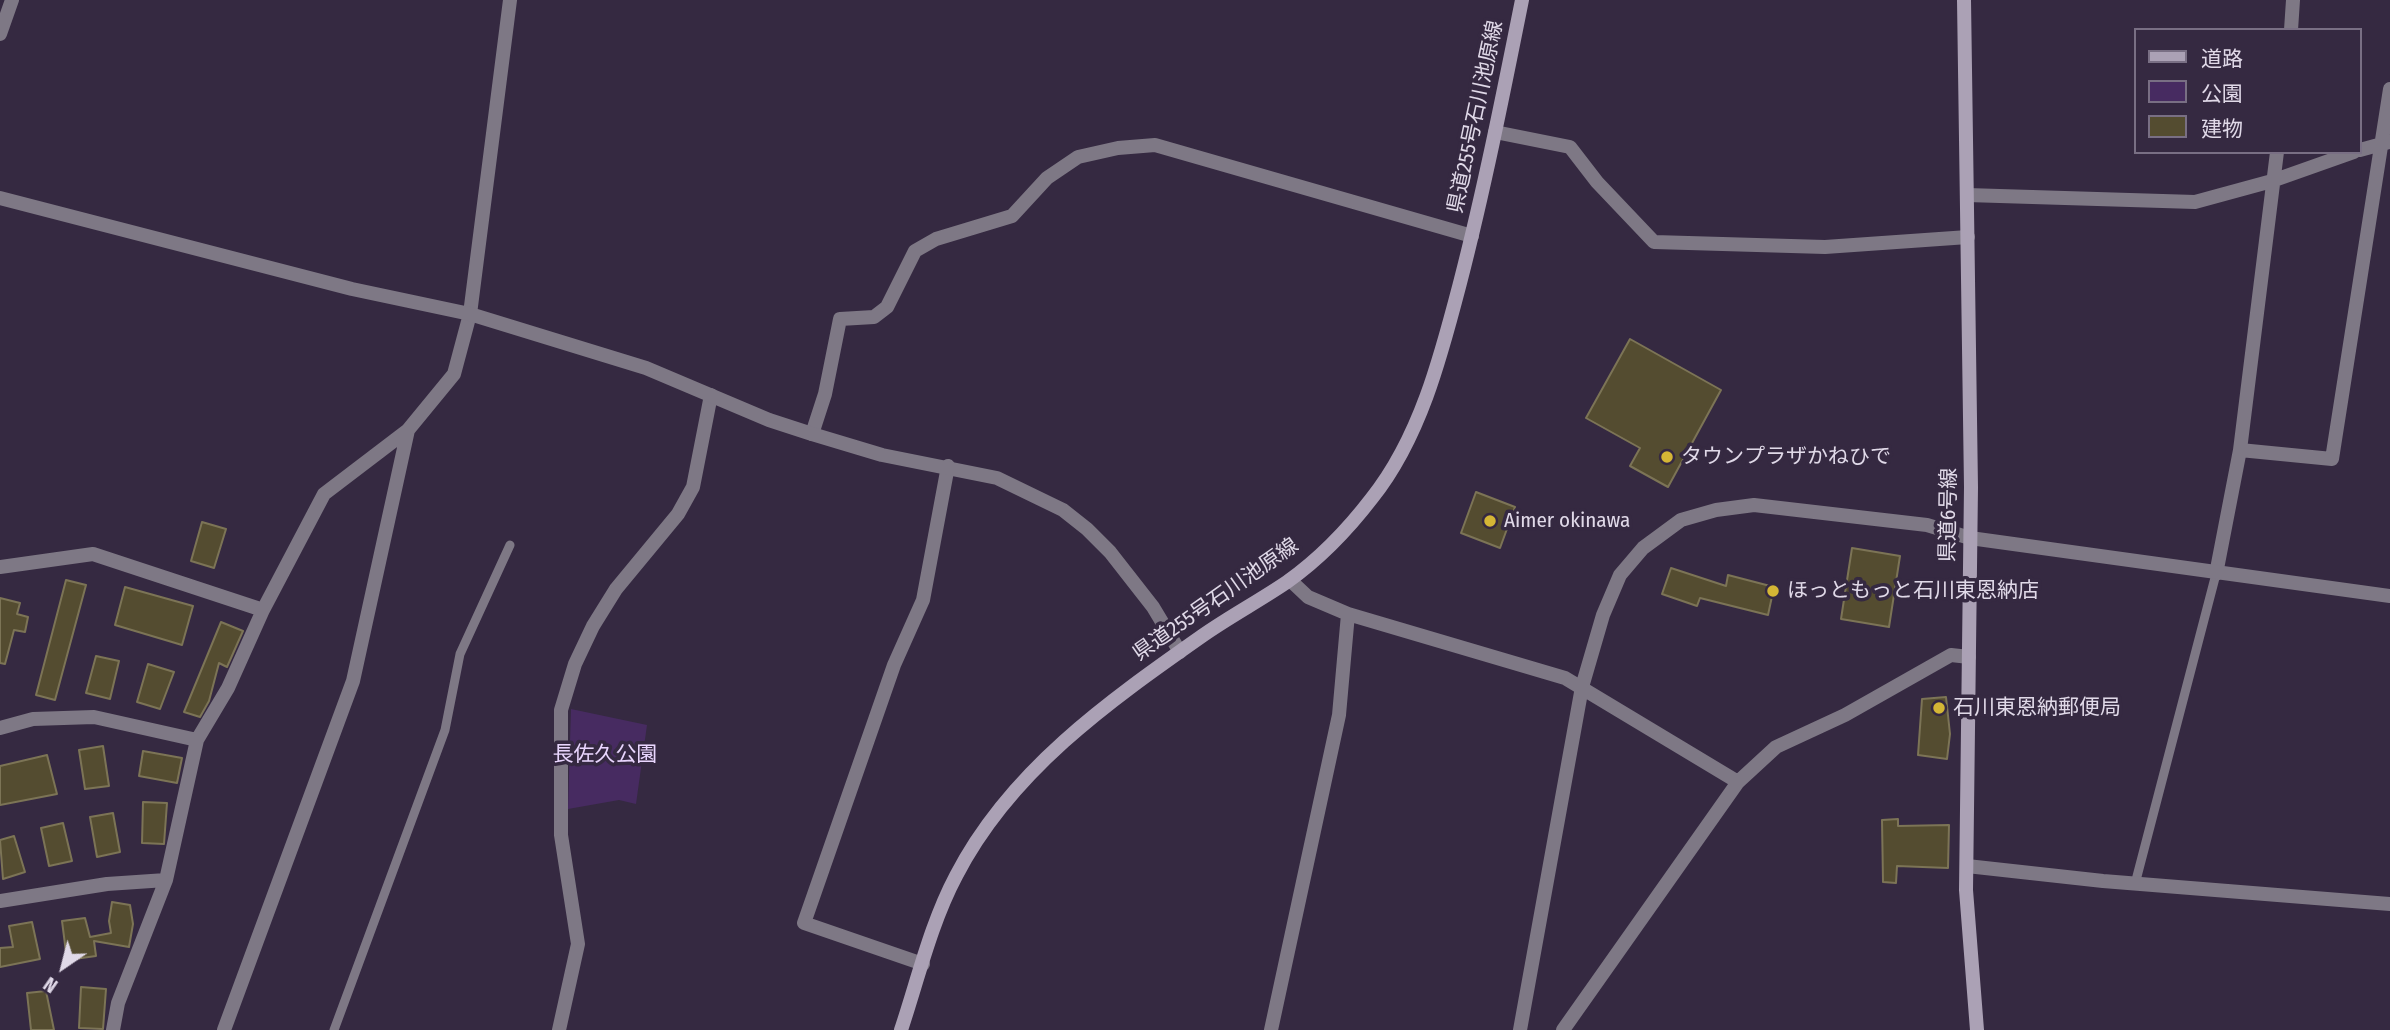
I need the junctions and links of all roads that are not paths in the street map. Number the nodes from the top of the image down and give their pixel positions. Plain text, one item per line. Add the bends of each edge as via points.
1 (12, 0) edge
2 (510, 0) edge
3 (1520, 0) edge
4 (1964, 0) edge
5 (2293, 0) edge
6 (2291, 28) edge
7 (0, 34) edge
8 (2390, 89) edge
9 (1495, 132) junction
10 (2387, 142) edge
11 (2362, 149) edge
12 (2277, 154) edge
13 (2348, 154) edge
14 (2272, 181) junction
15 (1967, 195) junction
16 (0, 198) edge
17 (1472, 236) junction
18 (1968, 237) junction
19 (470, 314) junction
20 (711, 395) junction
21 (408, 430) junction
22 (812, 434) junction
23 (2240, 450) junction
24 (948, 466) junction
25 (1970, 538) junction
26 (510, 545) dead end
27 (0, 567) edge
28 (2216, 574) junction
29 (1290, 580) junction
30 (2390, 596) edge
31 (263, 610) junction
32 (1348, 614) junction
33 (1180, 652) junction
34 (1969, 657) junction
35 (1582, 687) junction
36 (0, 728) edge
37 (197, 740) junction
38 (1738, 782) junction
39 (1967, 866) junction
40 (166, 880) junction
41 (2136, 884) junction
42 (0, 901) edge
43 (2390, 904) edge
44 (923, 964) junction
45 (113, 1030) edge
46 (225, 1030) edge
47 (334, 1030) edge
48 (559, 1030) edge
49 (901, 1030) edge
50 (1270, 1030) edge
51 (1520, 1030) edge
52 (1563, 1030) edge
53 (1977, 1030) edge

1 - 7 street
2 - 19 street
3 - 9 main road, 県道255号石川池原線
4 - 15 main road, 県道6号線
5 - 6 street
8 - 10 street
9 - 17 main road, 県道255号石川池原線
9 - 18 street via 1570,147 1654,242 1825,247
10 - 11 street
10 - 23 street via 2332,459
12 - 14 street
13 - 14 street
14 - 15 street via 2195,202
14 - 23 street
15 - 18 main road, 県道6号線
16 - 19 street via 352,289
17 - 22 street via 1155,145 1078,157 1047,178 1012,216 936,239 915,251 887,307 874,317 840,319
17 - 29 main road, 県道255号石川池原線 via 1446,339 1396,464 1350,524
18 - 25 main road, 県道6号線
19 - 20 street via 646,368
19 - 21 street via 454,374
20 - 22 street
20 - 48 street via 693,487 678,514 616,589 593,626 561,710 561,835 579,944
21 - 31 street via 324,494
21 - 46 street via 353,681
22 - 24 street
23 - 28 street
24 - 33 street via 997,478 1063,510 1087,529 1153,607
24 - 44 street via 923,600 894,665 804,923
25 - 28 street
25 - 34 main road, 県道6号線
25 - 35 street via 1927,526 1754,505 1681,520 1643,548 1620,575
26 - 47 lane via 460,654 444,730
27 - 31 street via 93,554
28 - 30 street
28 - 41 lane
29 - 32 street via 1308,597
29 - 33 main road, 県道255号石川池原線
31 - 37 street via 228,688
32 - 35 street via 1565,678
32 - 50 street via 1339,715
33 - 44 main road, 県道255号石川池原線 via 1061,742 1006,802 955,877
34 - 38 street via 1951,655 1845,715 1776,747
34 - 39 main road, 県道6号線
35 - 38 street
35 - 51 street
36 - 37 street via 33,719 94,717
37 - 40 street
38 - 52 street
39 - 41 street
39 - 53 main road, 県道6号線
40 - 42 street
40 - 45 street via 118,1003
41 - 43 street
44 - 49 main road, 県道255号石川池原線

